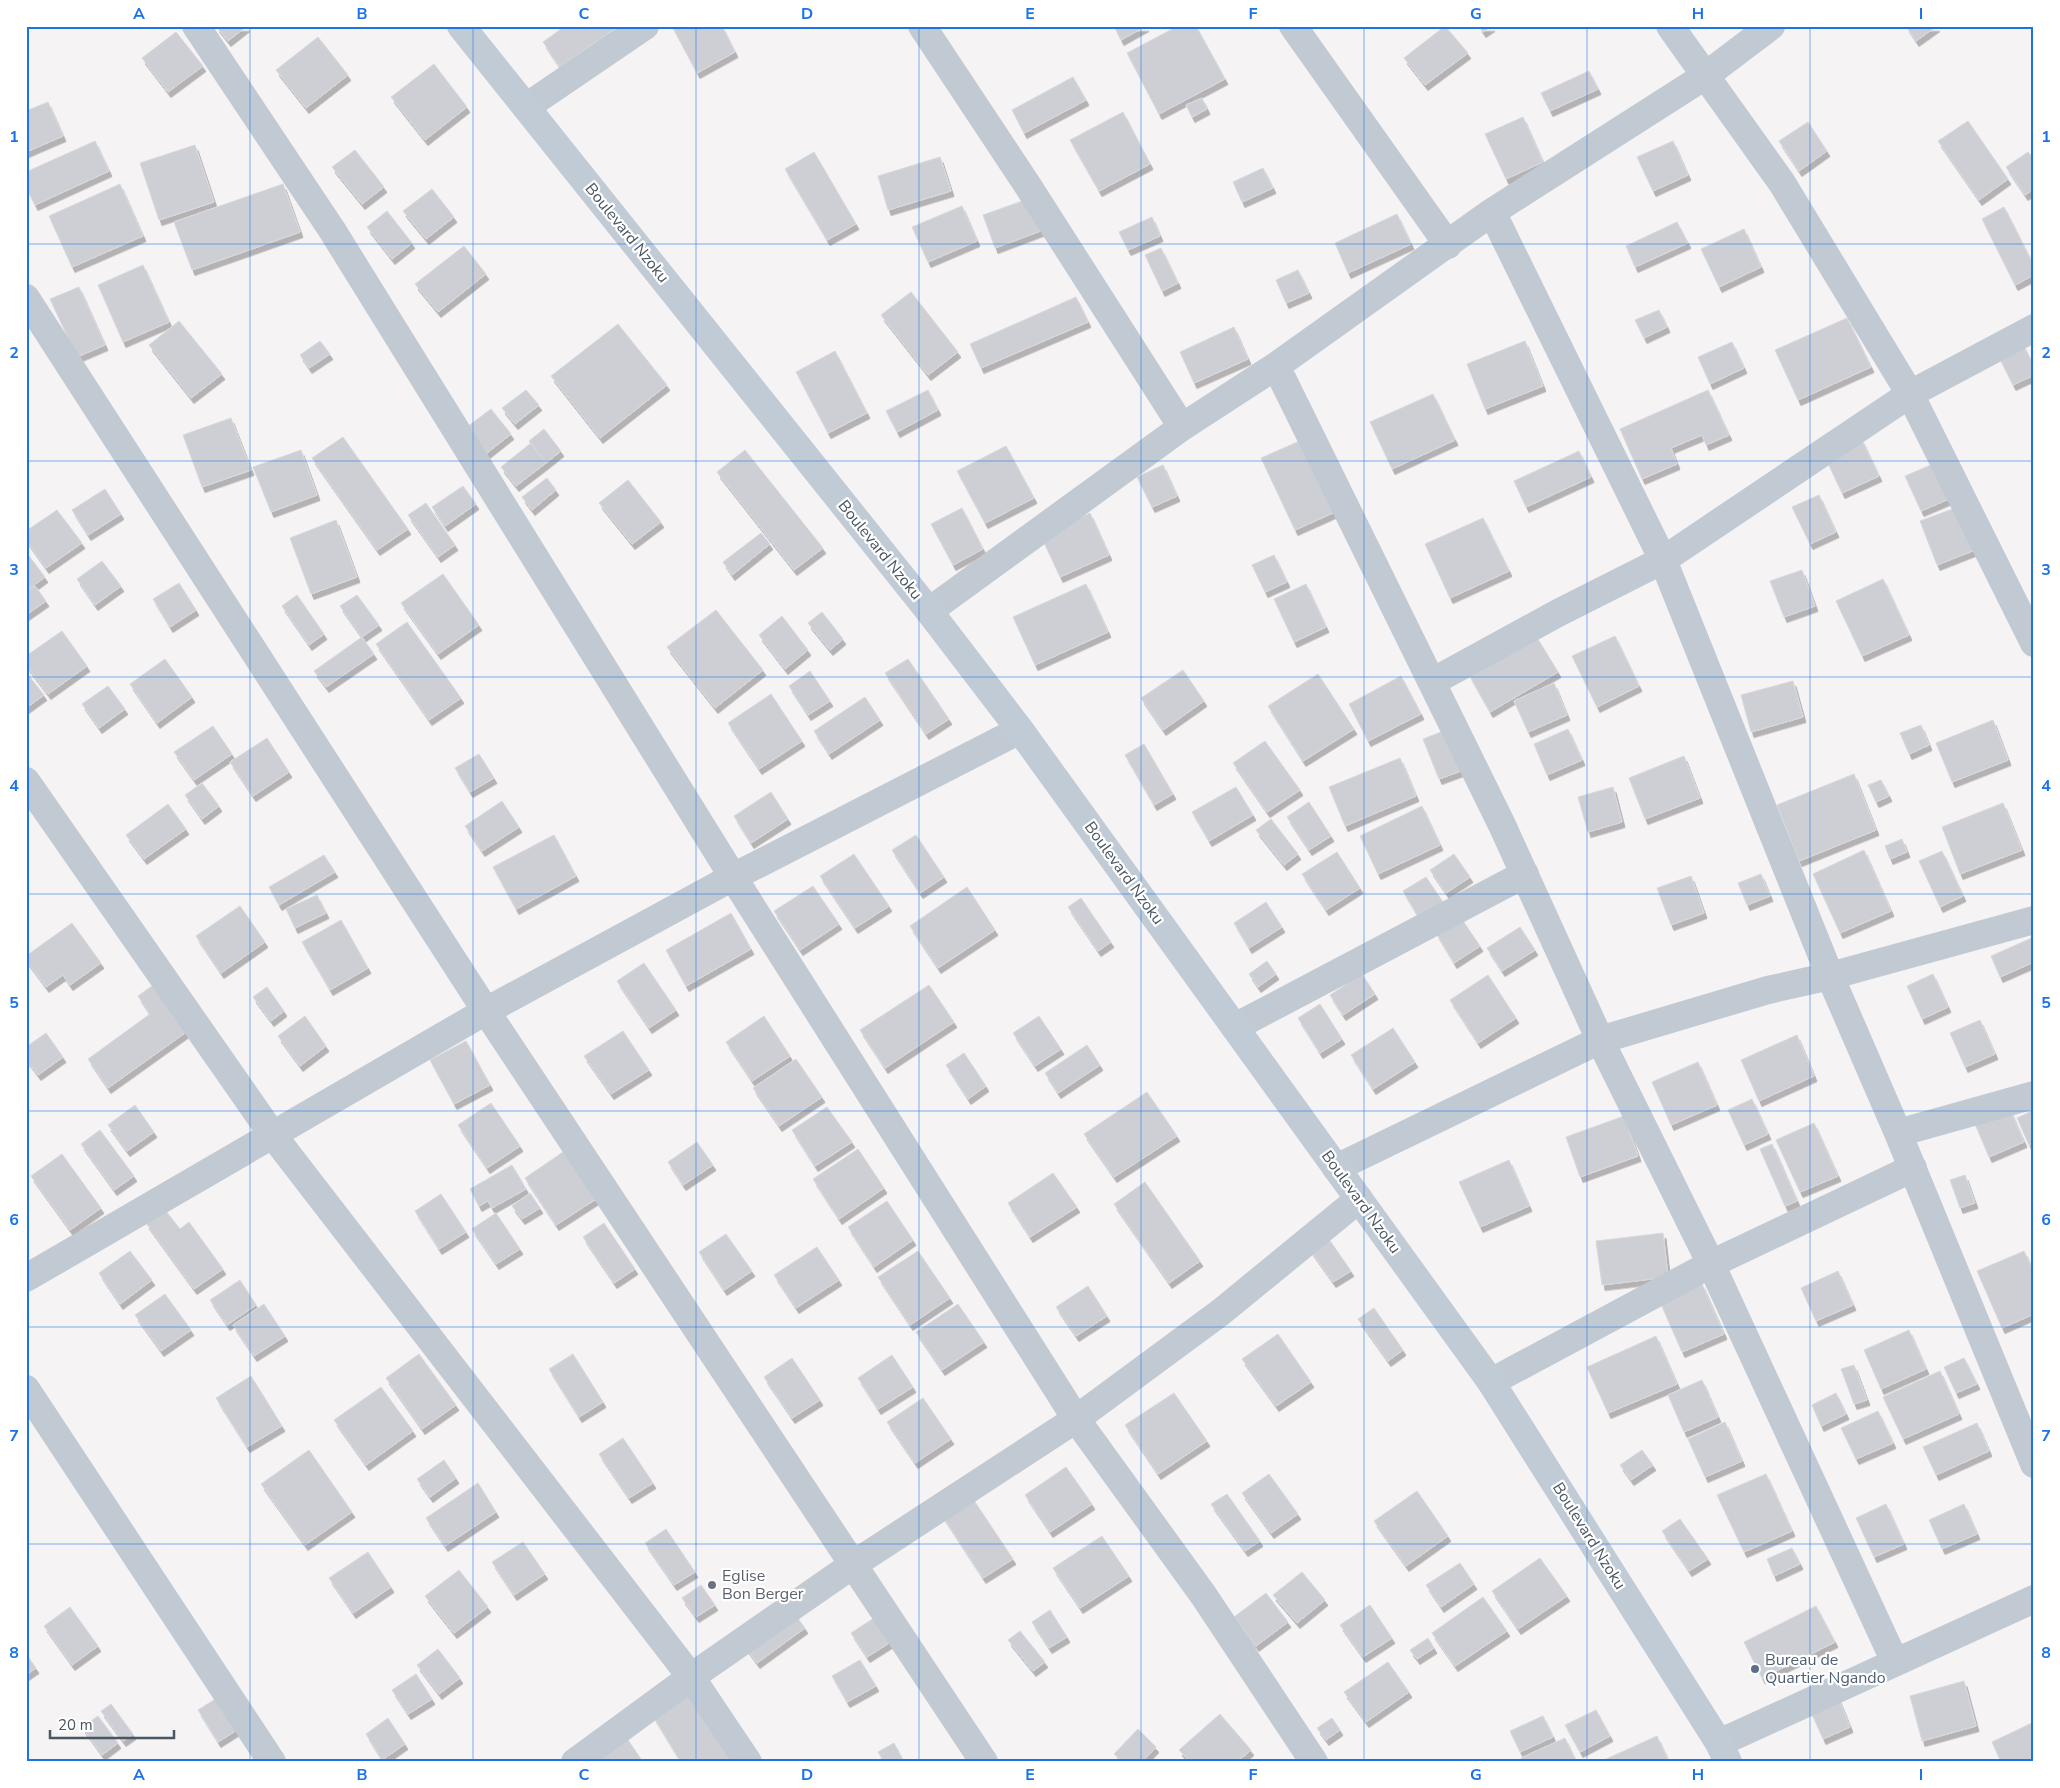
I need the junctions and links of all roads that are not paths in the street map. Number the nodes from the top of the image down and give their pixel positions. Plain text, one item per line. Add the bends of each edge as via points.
1 (196, 26) edge
2 (461, 26) edge
3 (646, 26) edge
4 (922, 26) edge
5 (1293, 26) edge
6 (1670, 26) edge
7 (1771, 26) edge
8 (1705, 76) junction
9 (526, 107) junction
10 (1492, 212) junction
11 (1448, 245) junction
12 (26, 298) edge
13 (2034, 328) edge
14 (1276, 366) junction
15 (1910, 394) junction
16 (1182, 426) junction
17 (1663, 560) junction
18 (929, 611) junction
19 (2034, 643) edge
20 (1432, 682) junction
21 (1020, 730) junction
22 (26, 781) edge
23 (1525, 874) junction
24 (733, 877) junction
25 (2034, 920) edge
26 (1830, 976) junction
27 (486, 1011) junction
28 (1235, 1027) junction
29 (1600, 1040) junction
30 (2034, 1095) edge
31 (1898, 1133) junction
32 (272, 1134) junction
33 (1336, 1168) junction
34 (1913, 1168) junction
35 (1360, 1199) junction
36 (1711, 1264) junction
37 (26, 1278) edge
38 (1491, 1382) junction
39 (26, 1389) edge
40 (1076, 1420) junction
41 (2034, 1464) edge
42 (854, 1564) junction
43 (2034, 1599) edge
44 (1895, 1662) junction
45 (691, 1677) junction
46 (1724, 1752) edge
47 (272, 1762) edge
48 (575, 1762) edge
49 (748, 1762) edge
50 (984, 1762) edge
51 (1314, 1762) edge

1 - 24 street via 332,230
2 - 9 street, Boulevard Nzoku
3 - 9 street
4 - 16 street
5 - 11 street
6 - 8 street
7 - 8 street
8 - 10 street
8 - 15 street via 1782,183
9 - 18 street, Boulevard Nzoku
10 - 11 street
10 - 17 street
11 - 14 street
12 - 27 street
13 - 15 street
14 - 16 street
14 - 20 street
15 - 17 street
15 - 19 street
16 - 18 street
17 - 20 street
17 - 26 street
18 - 21 street, Boulevard Nzoku
20 - 23 street
21 - 24 street
21 - 28 street, Boulevard Nzoku
22 - 32 street
23 - 28 street
23 - 29 street
24 - 27 street
24 - 40 street
25 - 26 street
26 - 29 street via 1768,990
26 - 31 street
27 - 32 street
27 - 42 street
28 - 33 street, Boulevard Nzoku
29 - 33 street
29 - 36 street
30 - 31 street
31 - 34 street
32 - 37 street
32 - 45 street
33 - 35 street, Boulevard Nzoku
34 - 36 street
34 - 41 street
35 - 38 street, Boulevard Nzoku
35 - 40 street via 1221,1312
36 - 38 street
36 - 44 street
38 - 46 street, Boulevard Nzoku
39 - 47 street
40 - 42 street
40 - 51 street via 1204,1596
42 - 45 street
42 - 50 street
43 - 44 street
44 - 46 street
45 - 48 street
45 - 49 street

